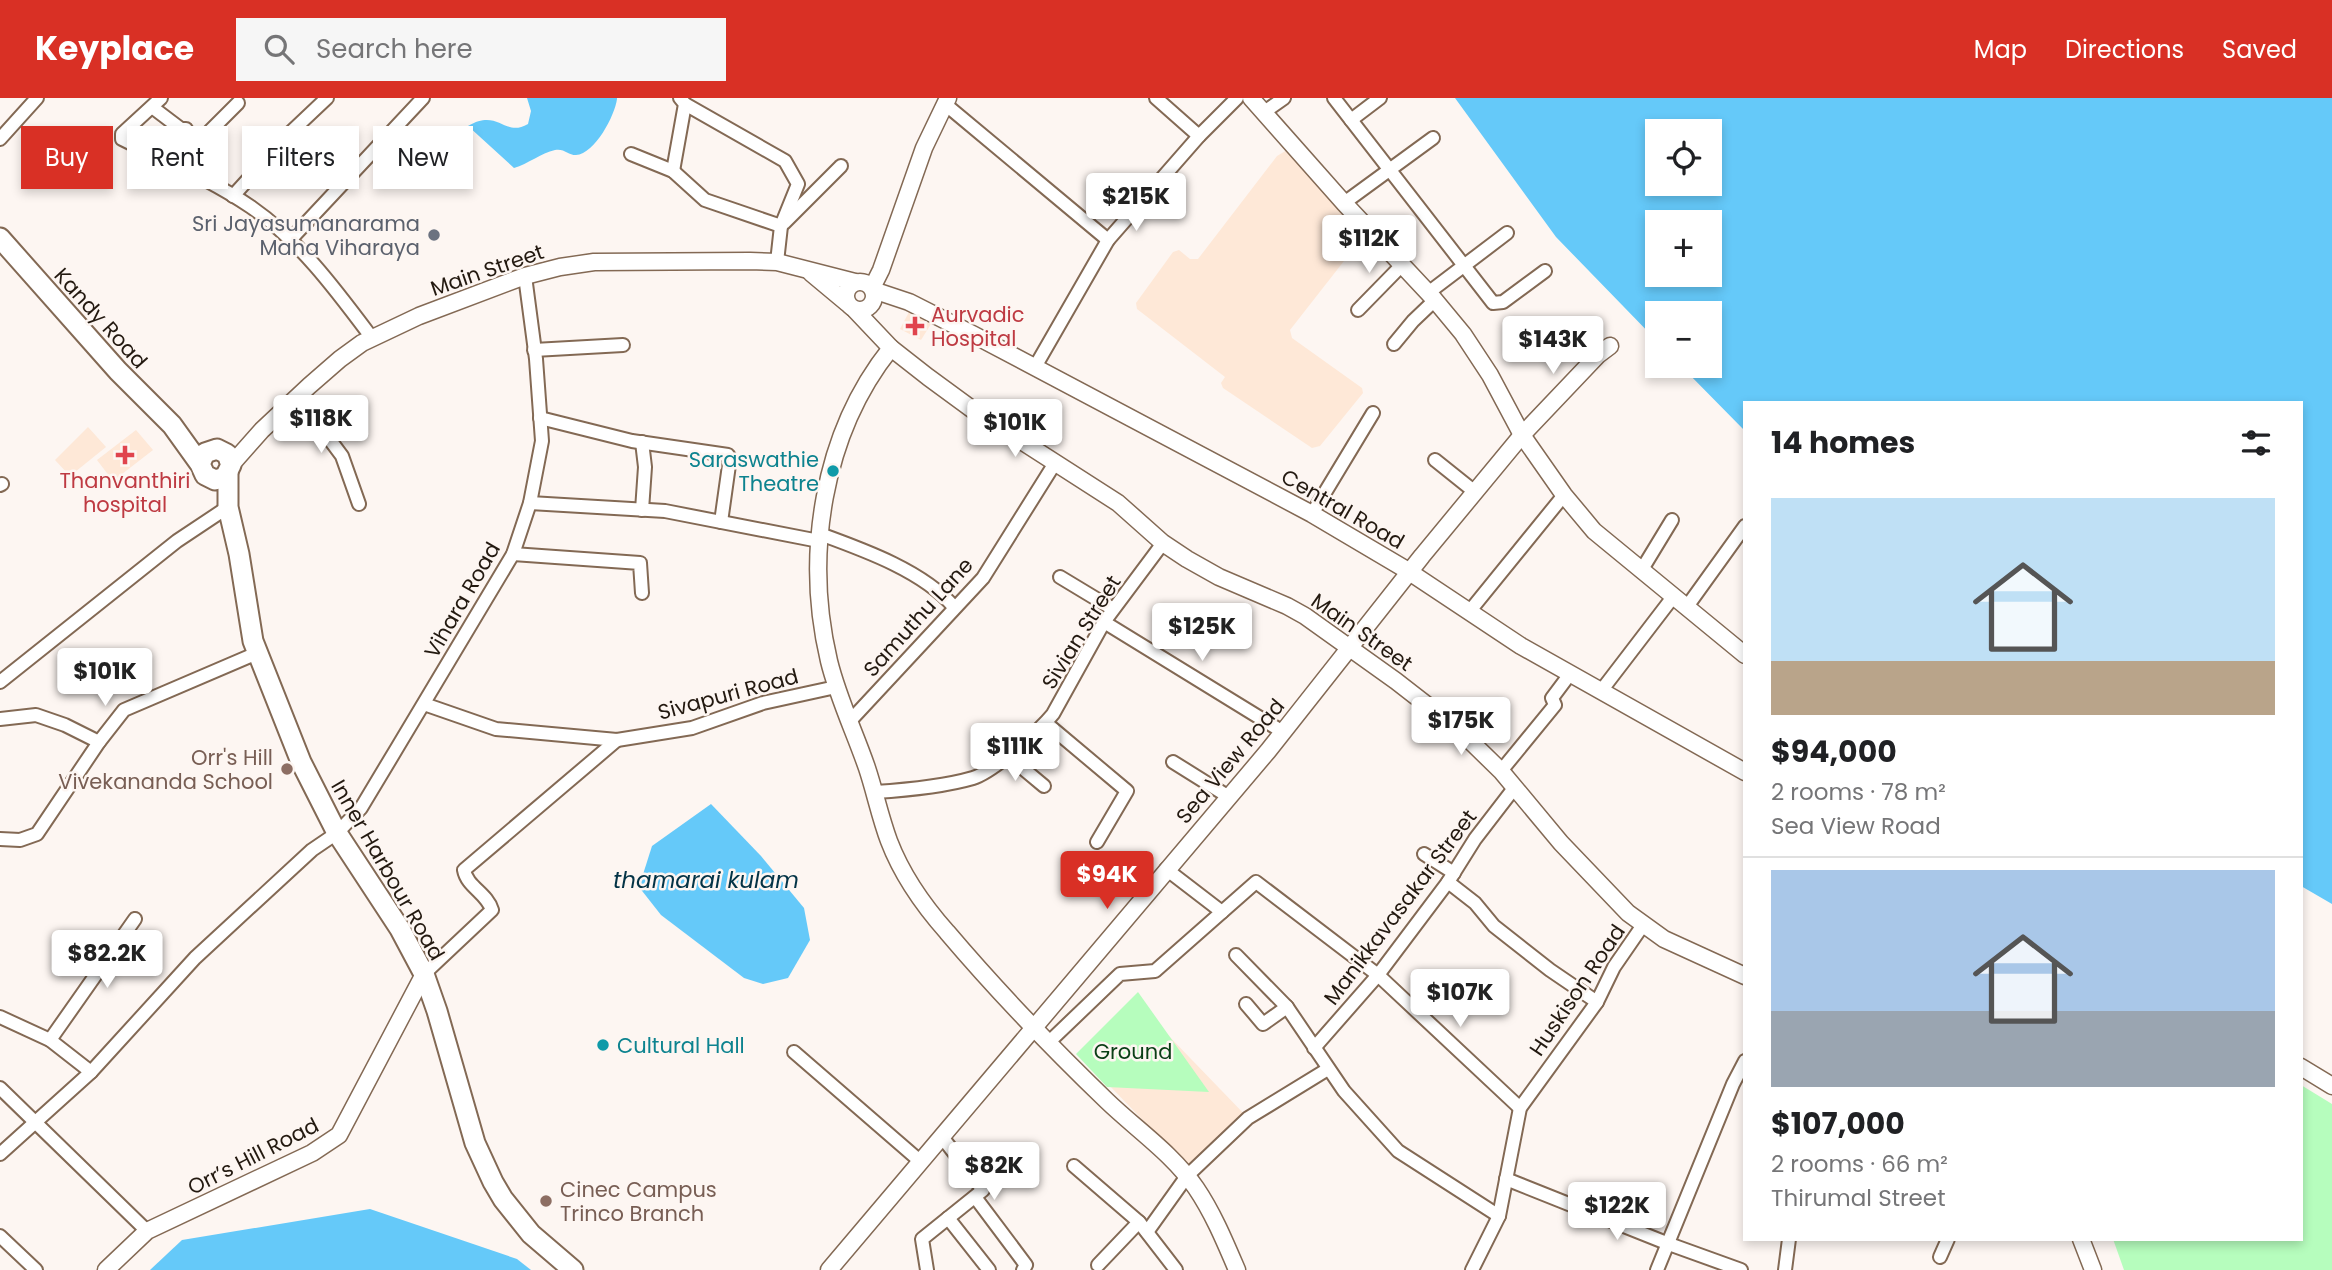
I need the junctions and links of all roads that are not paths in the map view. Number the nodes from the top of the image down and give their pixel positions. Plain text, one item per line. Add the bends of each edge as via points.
1 (37, 98) edge
2 (327, 98) edge
3 (423, 98) edge
4 (1156, 98) edge
5 (1237, 98) edge
6 (1251, 98) edge
7 (1284, 98) edge
8 (1334, 98) edge
9 (1380, 98) edge
10 (237, 100) edge
11 (683, 101) edge
12 (947, 101) edge
13 (156, 103) edge
14 (1263, 113) junction
15 (1351, 120) junction
16 (131, 126) edge
17 (178, 126) edge
18 (212, 126) edge
19 (127, 129) edge
20 (1199, 135) junction
21 (1433, 138) dead end
22 (0, 139) edge
23 (127, 142) edge
24 (631, 154) dead end
25 (841, 166) dead end
26 (1390, 170) junction
27 (673, 171) junction
28 (218, 189) edge
29 (233, 197) junction
30 (1344, 203) junction
31 (781, 226) junction
32 (1507, 233) dead end
33 (0, 238) edge
34 (291, 239) junction
35 (1108, 240) junction
36 (777, 262) junction
37 (1403, 264) junction
38 (1463, 266) junction
39 (806, 269) junction
40 (1545, 271) dead end
41 (525, 276) junction
42 (867, 291) junction
43 (1431, 296) junction
44 (851, 306) junction
45 (1358, 310) dead end
46 (372, 338) junction
47 (1394, 344) dead end
48 (624, 345) dead end
49 (1610, 346) dead end
50 (891, 348) junction
51 (534, 350) junction
52 (1035, 367) junction
53 (298, 397) junction
54 (1373, 413) dead end
55 (540, 418) junction
56 (1522, 435) junction
57 (642, 442) junction
58 (1435, 460) dead end
59 (1055, 463) junction
60 (217, 464) junction
61 (1475, 492) junction
62 (1563, 495) junction
63 (530, 503) junction
64 (359, 504) dead end
65 (228, 507) junction
66 (642, 510) junction
67 (1312, 514) junction
68 (1672, 520) dead end
69 (721, 522) junction
70 (1743, 529) edge
71 (820, 538) junction
72 (1163, 543) junction
73 (513, 554) junction
74 (1641, 571) junction
75 (1409, 572) junction
76 (1060, 578) dead end
77 (642, 593) dead end
78 (1673, 597) junction
79 (954, 607) junction
80 (1686, 608) junction
81 (1113, 609) junction
82 (1469, 612) junction
83 (1104, 622) junction
84 (1350, 647) junction
85 (257, 653) junction
86 (1743, 653) edge
87 (1570, 674) junction
88 (3, 675) edge
89 (836, 687) junction
90 (1601, 691) junction
91 (424, 704) junction
92 (0, 719) edge
93 (850, 721) junction
94 (1046, 723) junction
95 (1283, 732) junction
96 (617, 740) junction
97 (99, 742) junction
98 (1007, 756) junction
99 (1173, 762) dead end
100 (1501, 771) junction
101 (1743, 771) edge
102 (1044, 786) dead end
103 (1515, 787) junction
104 (875, 792) junction
105 (1229, 797) junction
106 (337, 833) junction
107 (0, 839) edge
108 (1097, 842) dead end
109 (1424, 853) dead end
110 (1166, 869) junction
111 (1451, 878) junction
112 (1222, 912) junction
113 (135, 919) dead end
114 (1643, 925) junction
115 (1236, 955) dead end
116 (424, 974) junction
117 (1378, 975) junction
118 (1743, 975) edge
119 (1597, 1002) junction
120 (1246, 1004) dead end
121 (1287, 1007) junction
122 (0, 1017) edge
123 (1034, 1028) junction
124 (50, 1040) junction
125 (1048, 1044) junction
126 (1314, 1048) junction
127 (793, 1052) dead end
128 (1743, 1064) edge
129 (2303, 1068) edge
130 (1328, 1069) junction
131 (91, 1072) junction
132 (2332, 1086) edge
133 (0, 1088) edge
134 (1520, 1108) junction
135 (37, 1122) junction
136 (942, 1137) junction
137 (0, 1154) edge
138 (921, 1162) junction
139 (1074, 1166) dead end
140 (1187, 1176) junction
141 (1506, 1179) junction
142 (975, 1197) junction
143 (1499, 1216) junction
144 (948, 1218) junction
145 (1143, 1227) junction
146 (147, 1231) junction
147 (0, 1236) edge
148 (1789, 1241) edge
149 (1947, 1241) edge
150 (2082, 1241) edge
151 (1669, 1244) junction
152 (1940, 1257) dead end
153 (1098, 1265) dead end
154 (36, 1270) edge
155 (106, 1270) edge
156 (573, 1270) edge
157 (829, 1270) edge
158 (927, 1270) edge
159 (989, 1270) edge
160 (1023, 1270) edge
161 (1176, 1270) edge
162 (1237, 1270) edge
163 (1472, 1270) edge
164 (1657, 1270) edge
165 (1741, 1270) edge
166 (1785, 1270) edge
167 (2093, 1270) edge

1 - 22 street
2 - 29 street
3 - 34 street
4 - 20 street
5 - 20 street
6 - 14 main road
7 - 14 street
8 - 15 street
9 - 15 street
10 - 18 street
11 - 27 street
11 - 31 street via 785,161 798,184
12 - 35 street
12 - 42 main road
13 - 16 street
13 - 17 street
14 - 30 main road
15 - 26 street
19 - 23 street via 121,139
20 - 35 street
21 - 26 street
24 - 27 street
25 - 31 street
26 - 30 street
26 - 38 street
27 - 31 street via 705,200
28 - 29 street
29 - 34 street
30 - 37 main road
31 - 36 street
32 - 38 street
33 - 60 highway, Kandy Road via 109,362
34 - 46 street
35 - 52 street
36 - 39 main road, Main Street
36 - 41 main road, Main Street via 605,261
37 - 43 main road
37 - 45 street
38 - 40 street via 1498,304
38 - 43 street
39 - 42 main road, Main Street
39 - 44 main road, Main Street
41 - 46 main road, Main Street
41 - 51 street, Vihara Road
42 - 44 main road via 867,309
42 - 44 main road via 846,291
42 - 50 main road
42 - 52 main road, Central Road via 909,302
43 - 47 street
43 - 56 main road via 1490,375
44 - 50 main road, Main Street
46 - 53 main road, Main Street via 340,359
48 - 51 street
49 - 56 main road, Sea View Road
50 - 59 main road, Main Street via 973,410
50 - 71 main road via 862,392 841,440
51 - 55 street, Vihara Road
52 - 67 main road, Central Road
53 - 60 main road, Main Street
53 - 64 street via 342,456
54 - 67 street
55 - 57 street
55 - 63 street, Vihara Road via 542,441
56 - 61 main road, Sea View Road
56 - 62 main road
57 - 66 street
57 - 69 street via 730,456
58 - 61 street
59 - 72 main road, Main Street via 1118,503
59 - 79 street, Samuthu Lane via 983,578
60 - 65 highway, Inner Harbour Road
61 - 75 main road, Sea View Road
62 - 74 main road via 1594,531
62 - 82 street
63 - 66 street
63 - 73 street, Vihara Road
65 - 85 highway, Inner Harbour Road
65 - 88 street
66 - 69 street
67 - 75 main road, Central Road
68 - 74 street
69 - 71 street
70 - 80 street
71 - 79 street via 858,548 923,580
71 - 89 main road via 818,600
72 - 81 street, Sivian Street
72 - 84 main road, Main Street via 1219,577 1305,616
73 - 77 street via 640,563
73 - 91 street, Vihara Road
74 - 78 main road
75 - 82 main road, Central Road
75 - 84 main road, Sea View Road
76 - 81 street
78 - 80 main road
78 - 90 street
79 - 93 street, Samuthu Lane
80 - 86 main road
81 - 83 street, Sivian Street
82 - 87 main road, Central Road
83 - 94 street, Sivian Street
83 - 95 street
84 - 95 main road, Sea View Road
84 - 100 main road, Main Street via 1459,730
85 - 97 street via 124,710
85 - 106 highway, Inner Harbour Road via 301,762
87 - 90 main road, Central Road
87 - 100 street via 1552,698 1555,705
89 - 93 main road
89 - 96 street, Sivapuri Road via 763,703 692,727
90 - 101 main road, Central Road
91 - 96 street, Sivapuri Road via 496,729
91 - 106 street, Vihara Road via 361,808
92 - 97 street via 36,715
93 - 104 main road
94 - 98 street, Sivian Street
94 - 108 street via 1128,791
95 - 105 main road, Sea View Road
96 - 116 street via 464,870 465,878 489,901 492,911
97 - 107 street via 37,834 20,840
98 - 102 street
98 - 104 street, Sivian Street via 975,778
99 - 105 street
100 - 103 main road, Main Street
103 - 111 street, Manikkavasakar Street
103 - 114 main road, Main Street via 1560,843
104 - 123 main road via 888,839 916,892 952,939
105 - 110 main road, Sea View Road
106 - 116 highway, Inner Harbour Road
106 - 131 street, Vihara Road via 312,850 195,958
109 - 111 street
110 - 112 street
110 - 123 main road, Sea View Road
111 - 117 street, Manikkavasakar Street
111 - 119 street via 1494,926
112 - 117 street via 1255,882
112 - 125 street via 1155,971 1120,974
113 - 124 street
114 - 118 main road, Main Street
114 - 119 street, Huskison Road
115 - 121 street
116 - 146 main road, Orr’s Hill Road via 339,1135 312,1153
116 - 156 highway, Inner Harbour Road via 488,1174 531,1234
117 - 126 street, Manikkavasakar Street
117 - 134 street
119 - 134 street, Huskison Road
120 - 121 street via 1263,1024
121 - 126 street
122 - 124 street
123 - 125 main road
123 - 136 main road, Sea View Road
124 - 131 street
125 - 140 main road
126 - 130 street
127 - 138 street
128 - 151 street
129 - 132 main road
130 - 140 street via 1248,1118
130 - 143 street via 1398,1151
131 - 135 street, Vihara Road
133 - 135 street
134 - 141 street, Huskison Road
135 - 137 street, Vihara Road
135 - 146 street
136 - 138 main road, Sea View Road
136 - 142 street via 983,1189
138 - 157 main road, Sea View Road
139 - 145 street
140 - 145 street
140 - 162 main road
141 - 143 street, Huskison Road
141 - 151 street
142 - 144 street
142 - 160 street via 1026,1265
143 - 163 street, Huskison Road
144 - 158 street via 922,1238
144 - 159 street
145 - 153 street
145 - 161 street
146 - 155 main road, Orr’s Hill Road
147 - 154 street
148 - 166 street
149 - 152 street
150 - 167 main road
151 - 164 street
151 - 165 street

